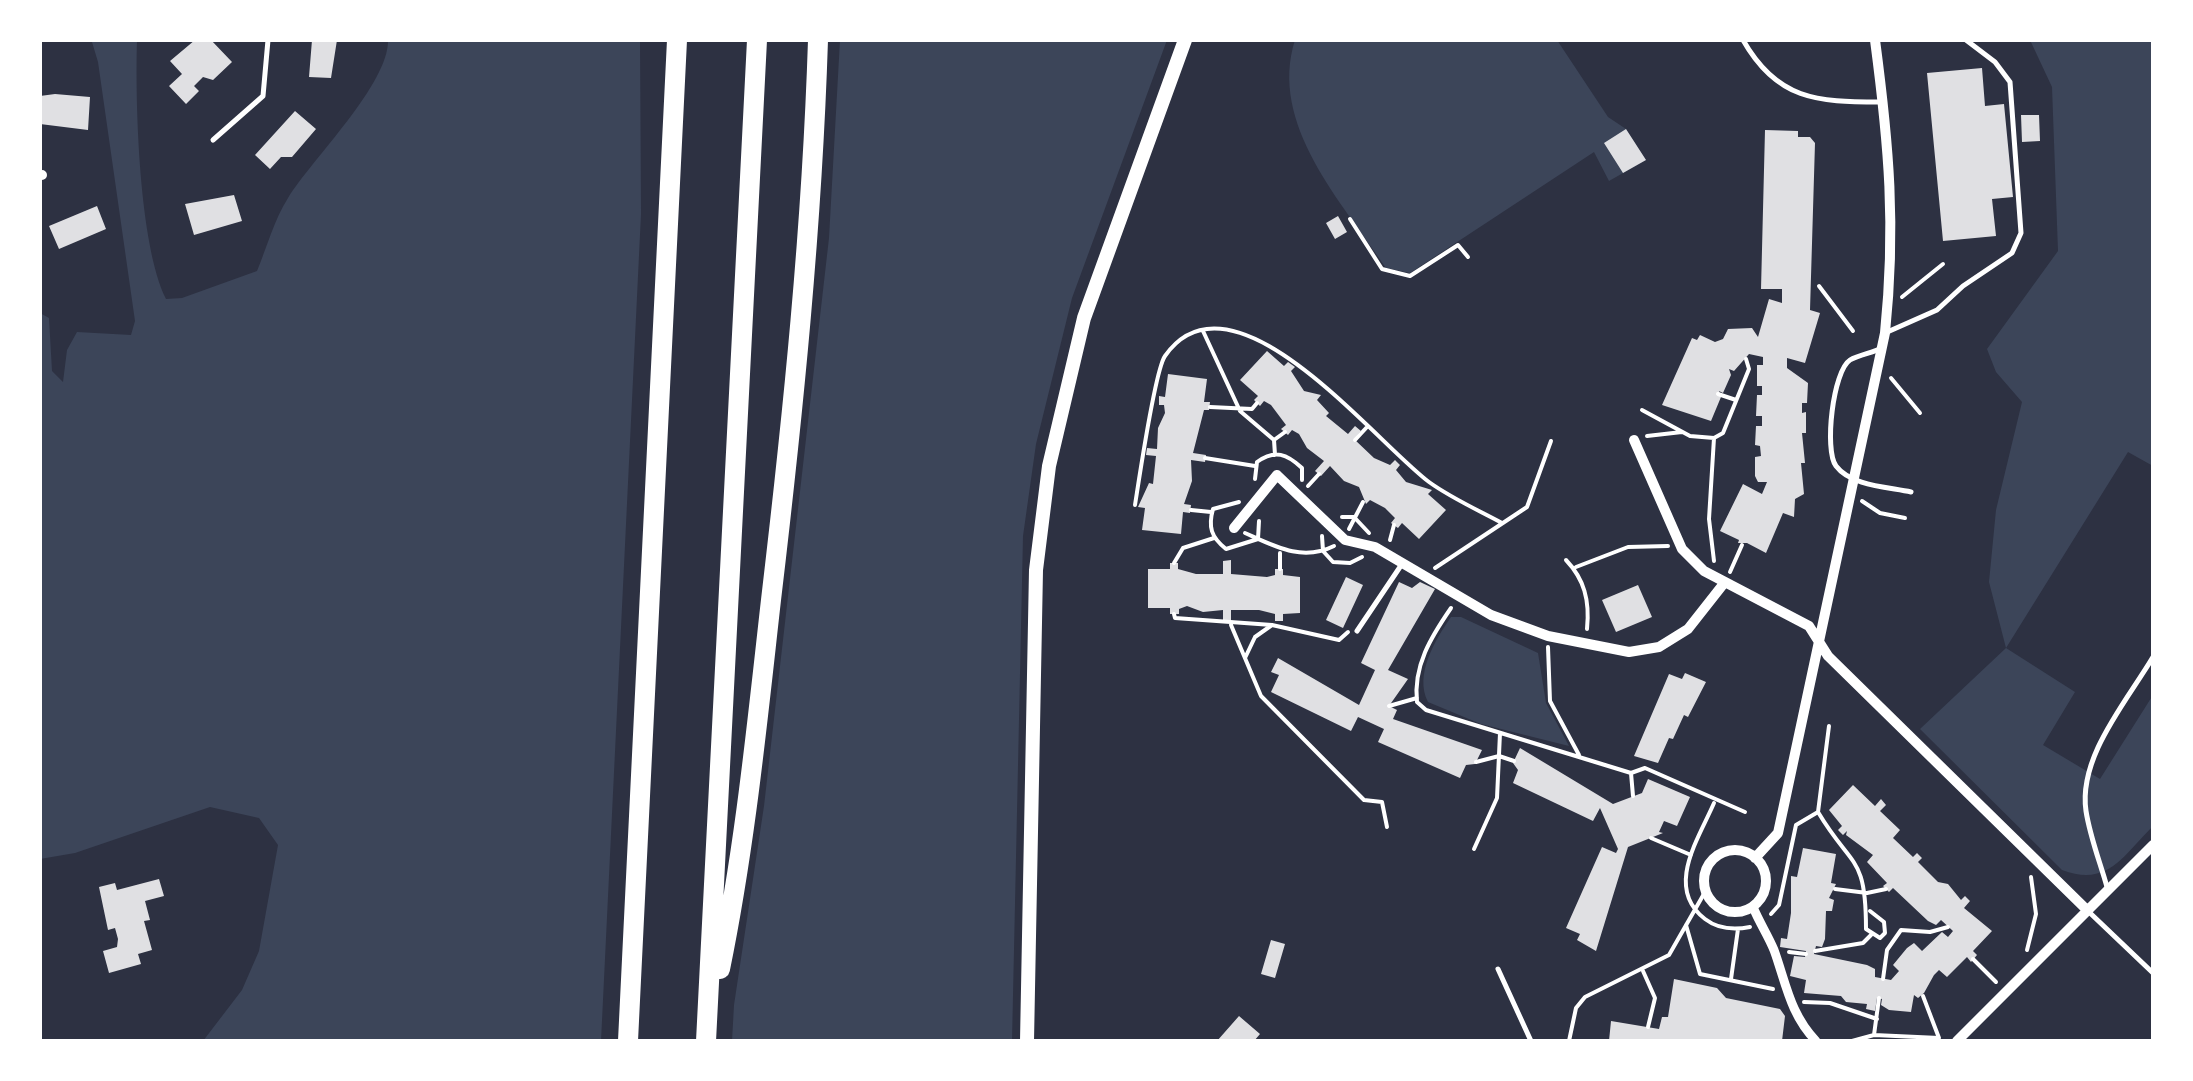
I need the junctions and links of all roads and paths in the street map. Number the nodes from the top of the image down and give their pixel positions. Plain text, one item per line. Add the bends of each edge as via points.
1 (268, 40) edge
2 (677, 40) edge
3 (757, 40) edge
4 (818, 40) edge
5 (1186, 40) edge
6 (1744, 40) edge
7 (1874, 40) edge
8 (1966, 40) edge
9 (1883, 102) junction
10 (213, 140) dead end
11 (1350, 219) dead end
12 (1468, 257) dead end
13 (1943, 264) dead end
14 (1819, 286) dead end
15 (1902, 297) dead end
16 (1204, 330) junction
17 (1853, 331) dead end
18 (1885, 333) junction
19 (1880, 350) junction
20 (1746, 358) dead end
21 (1878, 363) junction
22 (1718, 394) dead end
23 (1736, 400) junction
24 (1257, 403) dead end
25 (1210, 407) dead end
26 (1642, 410) dead end
27 (1240, 411) junction
28 (1920, 413) dead end
29 (1367, 427) junction
30 (1285, 432) dead end
31 (1683, 432) junction
32 (1647, 436) dead end
33 (1714, 438) junction
34 (1274, 440) junction
35 (1355, 440) dead end
36 (1634, 440) dead end
37 (1551, 441) dead end
38 (1205, 458) dead end
39 (1256, 467) dead end
40 (1319, 474) dead end
41 (1276, 475) junction
42 (1854, 479) junction
43 (1305, 490) dead end
44 (1911, 492) dead end
45 (1363, 502) dead end
46 (1862, 502) dead end
47 (1134, 505) dead end
48 (1190, 510) dead end
49 (1212, 512) dead end
50 (1905, 518) dead end
51 (1502, 523) junction
52 (1234, 528) joint
53 (1214, 538) dead end
54 (1345, 540) junction
55 (1678, 543) junction
56 (1742, 545) dead end
57 (1226, 549) dead end
58 (1280, 552) junction
59 (1226, 560) dead end
60 (1566, 560) dead end
61 (1714, 561) dead end
62 (1174, 563) dead end
63 (1402, 564) junction
64 (1576, 567) junction
65 (1280, 569) dead end
66 (1422, 576) junction
67 (1728, 577) junction
68 (1459, 596) junction
69 (1174, 614) dead end
70 (1232, 625) junction
71 (1272, 626) junction
72 (1358, 631) joint
73 (1548, 636) junction
74 (1586, 644) junction
75 (1820, 646) junction
76 (2153, 657) edge
77 (1246, 658) junction
78 (1416, 698) junction
79 (1389, 706) dead end
80 (1828, 726) dead end
81 (1500, 733) junction
82 (1498, 756) junction
83 (1579, 756) junction
84 (1514, 761) dead end
85 (1476, 762) dead end
86 (1631, 774) junction
87 (1633, 796) dead end
88 (1715, 802) junction
89 (1745, 812) dead end
90 (1818, 812) junction
91 (1387, 827) dead end
92 (1651, 838) dead end
93 (2153, 844) edge
94 (1474, 849) dead end
95 (1692, 855) junction
96 (1755, 858) junction
97 (2030, 874) dead end
98 (1835, 888) dead end
99 (1886, 888) dead end
100 (2108, 890) junction
101 (1705, 892) junction
102 (1867, 893) junction
103 (1753, 907) junction
104 (1696, 909) junction
105 (2087, 910) junction
106 (1870, 911) junction
107 (1760, 923) junction
108 (1686, 926) junction
109 (1948, 927) dead end
110 (1738, 929) junction
111 (1870, 935) junction
112 (1883, 936) junction
113 (1892, 940) junction
114 (1815, 951) dead end
115 (2024, 955) dead end
116 (1973, 959) dead end
117 (1498, 969) dead end
118 (1643, 971) junction
119 (2153, 973) edge
120 (1883, 979) dead end
121 (1730, 981) junction
122 (1985, 993) dead end
123 (1922, 996) dead end
124 (1790, 997) junction
125 (1879, 998) dead end
126 (1877, 1019) junction
127 (1648, 1027) dead end
128 (1950, 1027) dead end
129 (1874, 1035) junction
130 (706, 1038) edge
131 (1938, 1038) junction
132 (628, 1041) edge
133 (1028, 1041) edge
134 (1531, 1041) edge
135 (1569, 1041) edge
136 (1816, 1041) edge
137 (1852, 1041) edge
138 (1958, 1041) edge

1 - 10 lane via 263,96
2 - 132 highway
3 - 130 highway
4 - 130 highway via 783,503 737,886
5 - 133 street via 1084,318 1048,466 1036,570
6 - 9 lane via 1780,86 1823,102
7 - 9 street
8 - 18 lane via 2010,82 2021,233 2012,253 1937,310
9 - 18 street via 1894,250
11 - 12 path via 1382,269 1410,276 1458,245
13 - 15 path
14 - 17 path
16 - 27 path
16 - 29 path via 1234,328 1274,346
16 - 47 path via 1163,357
18 - 19 street
19 - 21 street
19 - 42 lane via 1849,360 1838,374 1829,447 1836,466
20 - 23 path via 1749,369
21 - 28 path
21 - 42 street
22 - 23 path
23 - 33 path
24 - 27 path
25 - 27 path
26 - 31 path
27 - 34 path
29 - 35 path
29 - 51 path via 1429,484
30 - 34 path
31 - 32 path
31 - 33 path
33 - 61 path
34 - 41 path
36 - 55 street
37 - 51 path via 1526,507
38 - 39 path
40 - 43 path
41 - 52 street
41 - 54 street
42 - 44 lane
42 - 75 street
45 - 54 path
46 - 50 path
48 - 49 path
51 - 66 path
52 - 58 path
53 - 62 path via 1184,548
54 - 58 path via 1324,551
54 - 63 street
55 - 64 path via 1628,547
55 - 67 street via 1704,570
56 - 67 path
57 - 59 path
58 - 65 path
60 - 64 path
63 - 66 street
63 - 72 lane
64 - 74 path via 1589,604
66 - 68 street
67 - 74 street via 1688,629 1659,647 1630,652
67 - 75 street via 1808,626
68 - 73 street
68 - 78 path via 1426,644
69 - 70 path
70 - 71 path
70 - 77 path
71 - 72 path via 1339,640
71 - 77 path via 1254,637
73 - 74 street
73 - 83 path via 1550,701
75 - 96 street via 1778,833
75 - 105 street
76 - 100 lane via 2086,782 2086,810
77 - 91 path via 1262,696 1364,800 1382,802
78 - 79 path
78 - 81 path via 1426,710
80 - 90 path
81 - 82 path
81 - 83 path
82 - 84 path
82 - 85 path
82 - 94 path via 1497,798
83 - 86 path
86 - 87 path
86 - 88 path via 1645,768
88 - 89 path
88 - 95 path
90 - 102 path via 1854,860
90 - 107 path via 1796,825 1779,905
92 - 95 path
93 - 100 street
95 - 104 path via 1685,882
96 - 101 street via 1736,850 1716,856 1704,872
96 - 103 street via 1766,883
97 - 115 path via 2036,914
98 - 102 path
99 - 102 path
100 - 105 street
101 - 103 street via 1725,911
101 - 104 path
102 - 106 path
103 - 107 street
104 - 108 path
104 - 110 path via 1708,921
105 - 119 lane
105 - 138 street
106 - 111 path
106 - 112 path via 1884,922
107 - 110 path
107 - 124 street
108 - 118 path via 1669,955
108 - 121 path via 1700,974
109 - 113 path via 1909,927
110 - 121 path
111 - 112 path
111 - 114 path via 1862,944
112 - 113 path
113 - 120 path
116 - 122 path via 1996,982
117 - 134 lane
118 - 127 path via 1655,998
118 - 135 path via 1585,998
121 - 124 path
123 - 131 path
124 - 126 path
124 - 136 street via 1797,1021
125 - 126 path
126 - 129 path
128 - 131 path
129 - 131 path
129 - 137 path

